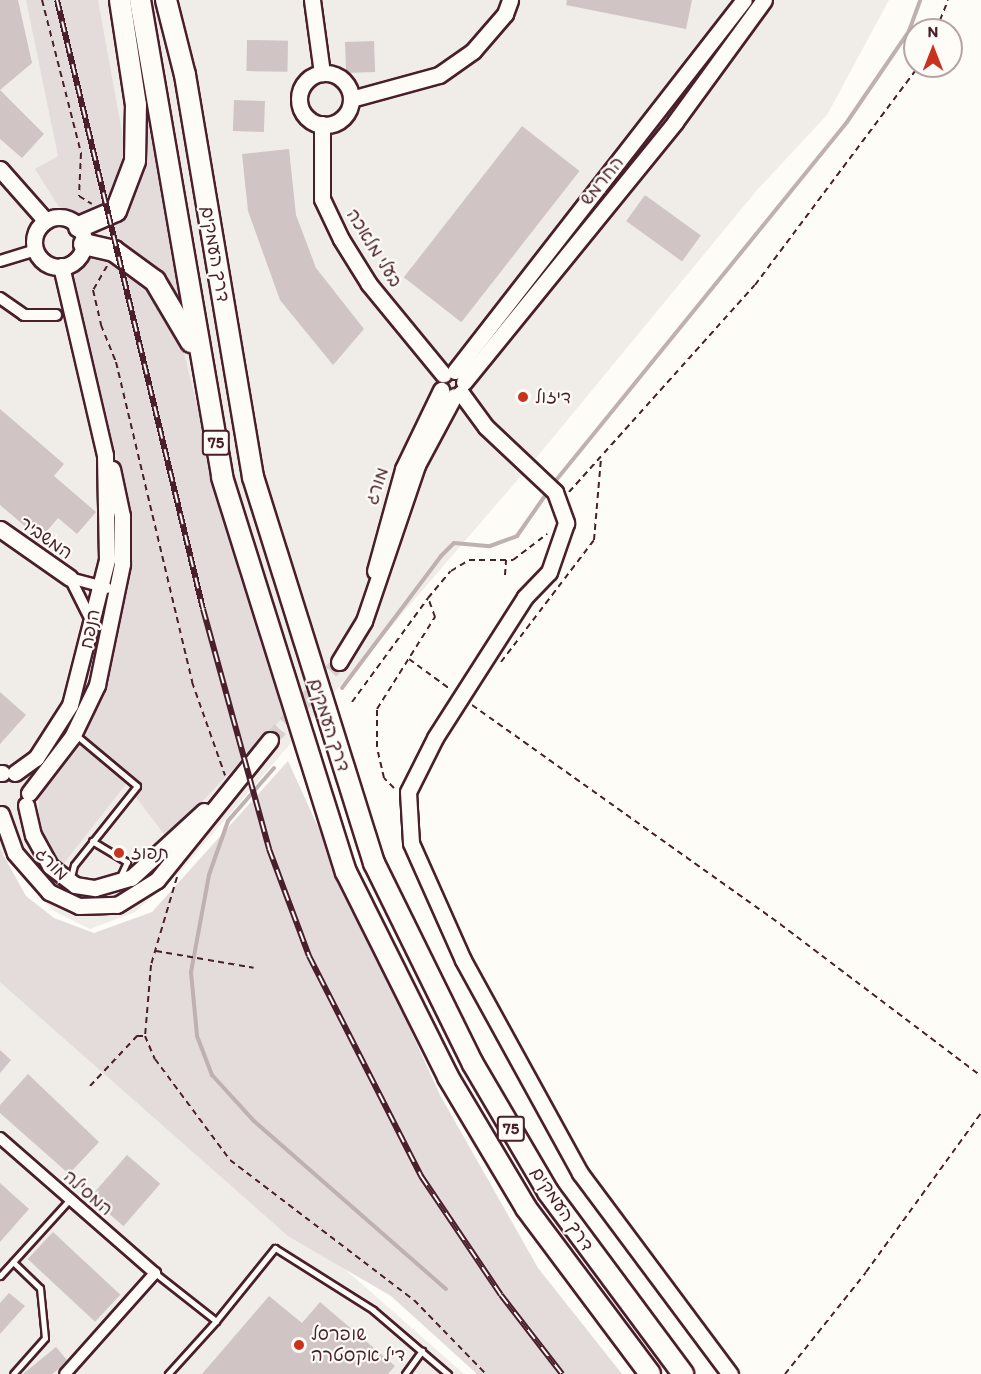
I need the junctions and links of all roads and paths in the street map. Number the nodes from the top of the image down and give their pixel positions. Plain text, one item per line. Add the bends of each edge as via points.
1 (42, 0) edge
2 (120, 0) edge
3 (140, 0) edge
4 (166, 0) edge
5 (175, 0) edge
6 (312, 0) edge
7 (510, 0) edge
8 (744, 0) edge
9 (764, 0) edge
10 (948, 0) edge
11 (941, 18) edge
12 (322, 74) junction
13 (185, 75) junction
14 (910, 78) edge
15 (351, 99) junction
16 (322, 124) junction
17 (0, 169) edge
18 (107, 218) junction
19 (46, 221) junction
20 (82, 236) junction
21 (110, 249) junction
22 (36, 250) junction
23 (0, 261) edge
24 (61, 266) junction
25 (0, 298) edge
26 (56, 315) dead end
27 (453, 384) junction
28 (208, 400) junction
29 (105, 455) junction
30 (557, 497) junction
31 (0, 529) edge
32 (547, 534) dead end
33 (506, 560) junction
34 (506, 574) dead end
35 (70, 578) junction
36 (102, 585) junction
37 (428, 598) junction
38 (114, 610) junction
39 (93, 627) junction
40 (409, 659) junction
41 (339, 662) tunnel mouth
42 (462, 698) junction
43 (352, 702) dead end
44 (72, 737) junction
45 (270, 740) tunnel mouth
46 (4, 773) edge
47 (231, 788) junction
48 (408, 792) junction
49 (28, 799) junction
50 (0, 813) edge
51 (92, 841) junction
52 (183, 848) junction
53 (79, 886) junction
54 (114, 886) junction
55 (156, 951) junction
56 (254, 969) dead end
57 (145, 1036) junction
58 (981, 1076) edge
59 (90, 1086) dead end
60 (981, 1113) edge
61 (0, 1138) edge
62 (70, 1199) junction
63 (13, 1262) junction
64 (155, 1273) junction
65 (0, 1276) edge
66 (216, 1321) junction
67 (422, 1351) junction
68 (13, 1374) edge
69 (65, 1374) edge
70 (168, 1374) edge
71 (405, 1374) edge
72 (448, 1374) edge
73 (486, 1374) edge
74 (650, 1374) edge
75 (683, 1374) edge
76 (730, 1374) edge
77 (784, 1374) edge

1 - 18 path via 81,153 79,196
2 - 18 highway via 137,135 129,187
3 - 28 highway, דרך העמקים / 75
4 - 13 highway, דרך העמקים / 75
5 - 13 highway
6 - 12 street
7 - 15 street via 505,14 473,51 439,75
8 - 27 street, החרמש
9 - 27 street, החרמש via 675,122
10 - 11 path
12 - 15 street via 339,77
12 - 16 street via 307,80 299,95 302,111
13 - 75 highway, דרך העמקים / 75 via 252,477 374,863 472,1064 548,1192
14 - 30 path via 755,285
15 - 16 street via 345,115
16 - 27 street, בעלי מלאכה via 322,198 341,238 369,284
17 - 19 street
18 - 20 highway
19 - 20 street via 60,217
19 - 22 street via 36,233
20 - 21 highway
20 - 24 street via 74,262
21 - 28 highway via 168,297 197,357
21 - 47 path via 110,263 93,290 95,299 116,362 192,682
22 - 23 street
22 - 24 street via 46,262
24 - 29 street, הנפח
25 - 26 street via 24,315
27 - 30 street, בעלי מלאכה
27 - 41 street, מורג via 417,465 370,601
28 - 74 highway, דרך העמקים / 75 via 222,477 255,591 346,872 448,1077 526,1208
29 - 36 street, הנפח via 109,530
29 - 38 street, הנפח via 119,491 123,525
30 - 42 street via 566,523 557,556
31 - 35 street, המשביר
32 - 33 path via 525,554
33 - 34 path
33 - 37 path via 469,560 451,571
35 - 36 street, המשביר
35 - 39 street, המשביר
36 - 38 street via 110,593
36 - 39 street, הנפח
37 - 40 path via 435,617
37 - 43 path
38 - 44 street, הנפח via 97,685
39 - 46 street, הנפח via 70,705 36,758
40 - 42 path
40 - 48 path via 377,710 384,778
42 - 48 street
42 - 58 path via 780,924
44 - 49 street, הנפח
44 - 51 lane via 82,736 137,786
45 - 47 street, מורג
46 - 49 street
47 - 52 street, מורג
47 - 54 street, מורג via 141,871
48 - 76 street via 411,843 463,960 580,1173
49 - 50 street via 15,813
49 - 53 street, מורג via 33,835 50,866
50 - 52 street, מורג via 24,868 49,892 79,906 106,908 131,899 157,880
51 - 53 lane via 72,868
51 - 54 lane via 127,862
52 - 55 path
53 - 54 street, מורג
55 - 56 path
55 - 57 path
57 - 59 path via 137,1036
57 - 73 path via 155,1059 230,1160 414,1300
60 - 77 path via 867,1272
61 - 62 street, המסילה
62 - 63 lane
62 - 64 street, המסילה
63 - 65 lane
63 - 68 lane via 40,1288 45,1338
64 - 66 lane
64 - 69 street
66 - 67 lane via 275,1248 373,1310
66 - 70 lane
67 - 71 lane
67 - 72 lane

